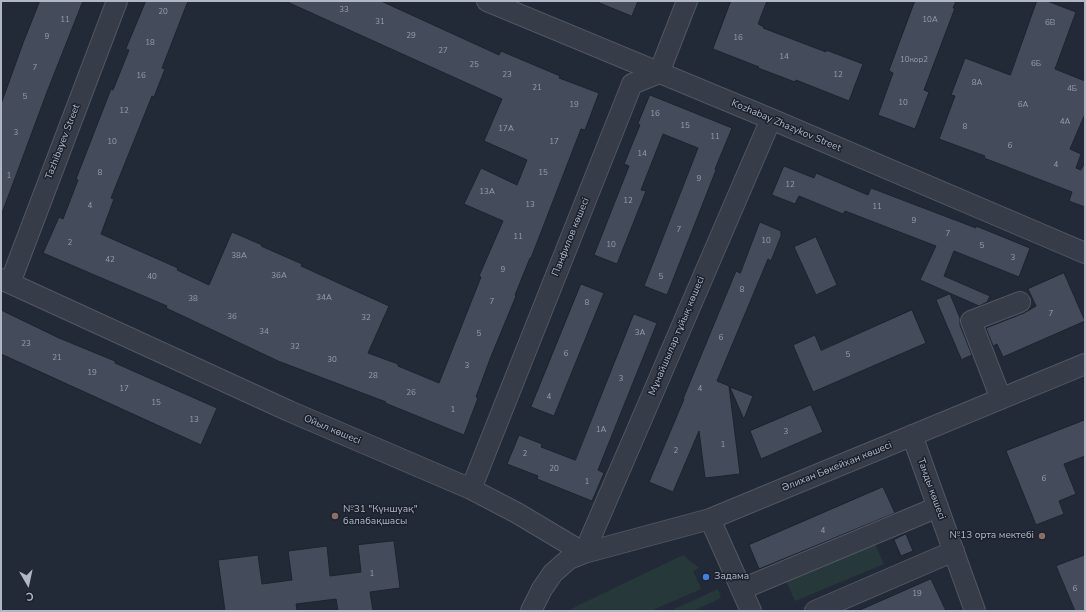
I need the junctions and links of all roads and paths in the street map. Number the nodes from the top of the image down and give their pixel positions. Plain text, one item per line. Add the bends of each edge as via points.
1 (117, 1) edge
2 (486, 1) edge
3 (687, 1) edge
4 (659, 73) junction
5 (770, 119) junction
6 (1085, 253) edge
7 (5, 281) edge
8 (1020, 302) dead end
9 (1085, 364) edge
10 (1001, 399) junction
11 (912, 436) junction
12 (471, 489) junction
13 (938, 507) junction
14 (710, 519) junction
15 (954, 552) junction
16 (584, 553) junction
17 (742, 590) junction
18 (531, 611) edge
19 (751, 611) edge
20 (815, 611) edge
21 (975, 611) edge

1 - 7 street, Tazhibayev Street
2 - 4 street, Kozhabay Zhazykov Street
3 - 4 street
4 - 5 street, Kozhabay Zhazykov Street
4 - 12 street, Панфилов көшесі via 632,84
5 - 6 street, Kozhabay Zhazykov Street
5 - 16 street, Мұнайшылар тұйық көшесі
7 - 12 street, Ойыл көшесі via 289,411
8 - 10 street via 971,322
9 - 10 street, Әлихан Бөкейхан көшесі
10 - 11 street, Әлихан Бөкейхан көшесі
11 - 13 street, Тамды көшесі
11 - 14 street, Әлихан Бөкейхан көшесі
12 - 16 street, Ойыл көшесі
13 - 15 street, Тамды көшесі
13 - 17 street
14 - 16 street, Әлихан Бөкейхан көшесі
14 - 17 street
15 - 20 street
15 - 21 street, Тамды көшесі
16 - 18 street via 569,559 554,573
17 - 19 street

